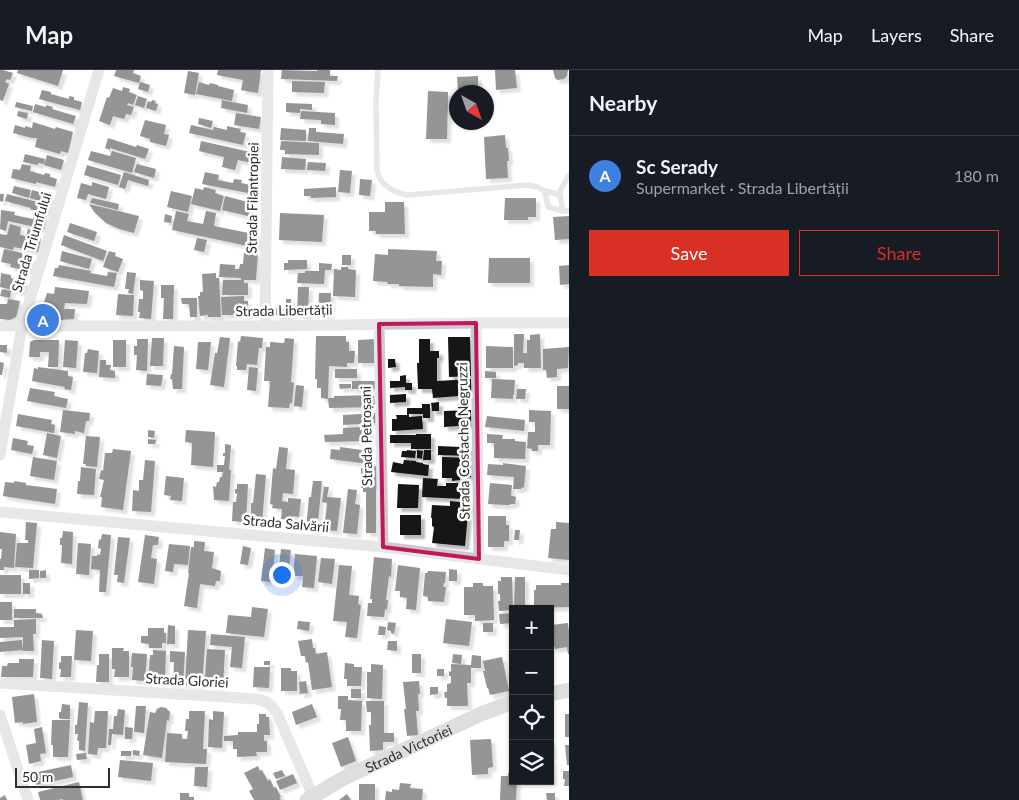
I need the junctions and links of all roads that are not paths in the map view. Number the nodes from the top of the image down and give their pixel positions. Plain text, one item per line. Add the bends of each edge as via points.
1 (99, 70) edge
2 (268, 70) edge
3 (378, 70) edge
4 (569, 175) edge
5 (545, 191) junction
6 (560, 195) junction
7 (566, 211) edge
8 (476, 323) junction
9 (569, 323) edge
10 (379, 324) junction
11 (0, 326) edge
12 (22, 326) junction
13 (265, 326) junction
14 (0, 455) edge
15 (0, 512) edge
16 (383, 547) junction
17 (479, 559) junction
18 (569, 570) edge
19 (0, 684) edge
20 (569, 690) edge
21 (554, 693) edge
22 (509, 704) edge
23 (0, 715) edge
24 (310, 798) edge
25 (28, 800) edge

1 - 12 street, Strada Triumfului
2 - 13 street, Strada Filantropiei
3 - 5 lane via 376,171 388,188 407,195 527,185
4 - 6 lane
5 - 6 lane
5 - 7 lane via 548,207
6 - 7 lane
8 - 9 street, Strada Libertății
8 - 10 street, Strada Libertății
8 - 17 street, Strada Costache Negruzzi
10 - 13 street, Strada Libertății
10 - 16 street, Strada Petroșani
11 - 12 street, Strada Libertății
12 - 13 street, Strada Libertății
12 - 14 street, Strada Triumfului
15 - 16 street, Strada Salvării
16 - 17 street, Strada Salvării
17 - 18 street, Strada Salvării
19 - 24 street, Strada Gloriei via 264,700 277,713
20 - 21 street
22 - 24 street, Strada Victoriei via 344,778
23 - 25 street

